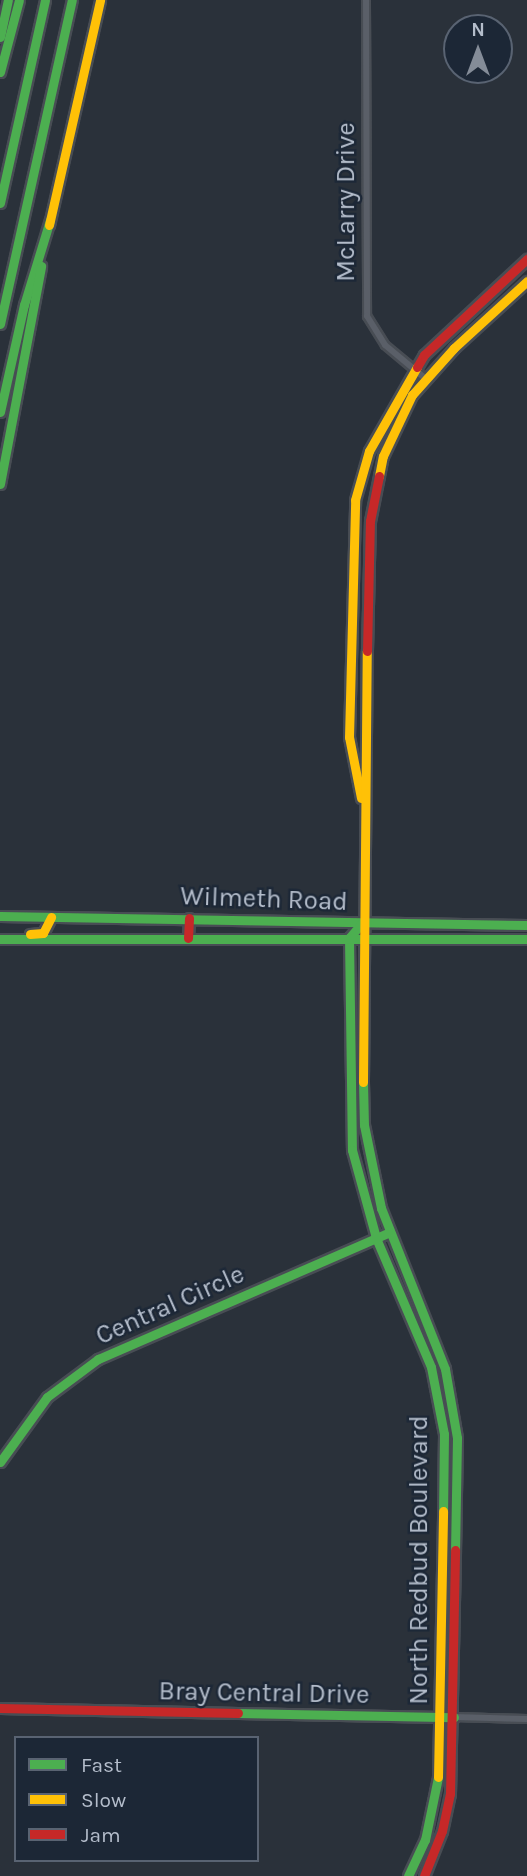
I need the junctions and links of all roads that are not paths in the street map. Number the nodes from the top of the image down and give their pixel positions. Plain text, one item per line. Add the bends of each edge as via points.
1 (8, 0) edge
2 (19, 0) edge
3 (45, 0) edge
4 (72, 0) edge
5 (100, 0) edge
6 (366, 0) edge
7 (0, 37) edge
8 (0, 72) edge
9 (0, 203) edge
10 (50, 220) junction
11 (527, 259) edge
12 (527, 281) edge
13 (0, 324) edge
14 (414, 370) junction
15 (426, 379) junction
16 (0, 412) edge
17 (0, 484) edge
18 (364, 806) junction
19 (0, 916) edge
20 (51, 917) junction
21 (189, 918) junction
22 (362, 923) junction
23 (527, 925) edge
24 (0, 937) edge
25 (188, 938) junction
26 (349, 938) junction
27 (362, 938) junction
28 (527, 939) edge
29 (390, 1232) junction
30 (376, 1238) junction
31 (452, 1400) junction
32 (440, 1402) junction
33 (0, 1462) edge
34 (443, 1570) junction
35 (457, 1570) junction
36 (0, 1708) edge
37 (440, 1717) junction
38 (454, 1717) junction
39 (527, 1719) edge
40 (408, 1876) edge
41 (424, 1876) edge

1 - 7 main road
2 - 8 main road
3 - 9 main road
4 - 13 main road
5 - 10 main road
6 - 14 street, McLarry Drive via 367,316 385,345
10 - 16 main road via 24,305
10 - 17 main road
11 - 14 main road, North Redbud Boulevard via 438,341
12 - 15 main road, North Redbud Boulevard
14 - 15 street, McLarry Drive
14 - 18 main road, North Redbud Boulevard via 378,428 355,500 349,737
15 - 18 main road, North Redbud Boulevard via 393,429 371,503
18 - 22 main road, North Redbud Boulevard
19 - 20 main road, Wilmeth Road
20 - 21 main road, Wilmeth Road
20 - 24 main road via 43,933
21 - 22 main road, Wilmeth Road
21 - 25 main road
22 - 23 main road, Wilmeth Road
22 - 26 main road
22 - 27 main road, North Redbud Boulevard
24 - 25 main road, Wilmeth Road
25 - 26 main road, Wilmeth Road
26 - 27 main road, Wilmeth Road
26 - 30 main road, North Redbud Boulevard via 348,1111 354,1161
27 - 28 main road, Wilmeth Road
27 - 29 main road, North Redbud Boulevard via 364,1125 372,1174
29 - 30 main road, Central Circle
29 - 31 main road, North Redbud Boulevard via 442,1360
30 - 32 main road, North Redbud Boulevard via 427,1357
30 - 33 main road, Central Circle via 98,1359 47,1397
31 - 32 main road
31 - 35 main road, North Redbud Boulevard via 457,1438
32 - 34 main road, North Redbud Boulevard
34 - 35 main road
34 - 37 main road, North Redbud Boulevard
35 - 38 main road, North Redbud Boulevard
36 - 37 main road, Bray Central Drive
37 - 38 main road, Bray Central Drive
37 - 40 main road, North Redbud Boulevard via 434,1805
38 - 39 street, Bray Central Drive
38 - 41 main road, North Redbud Boulevard via 445,1819

